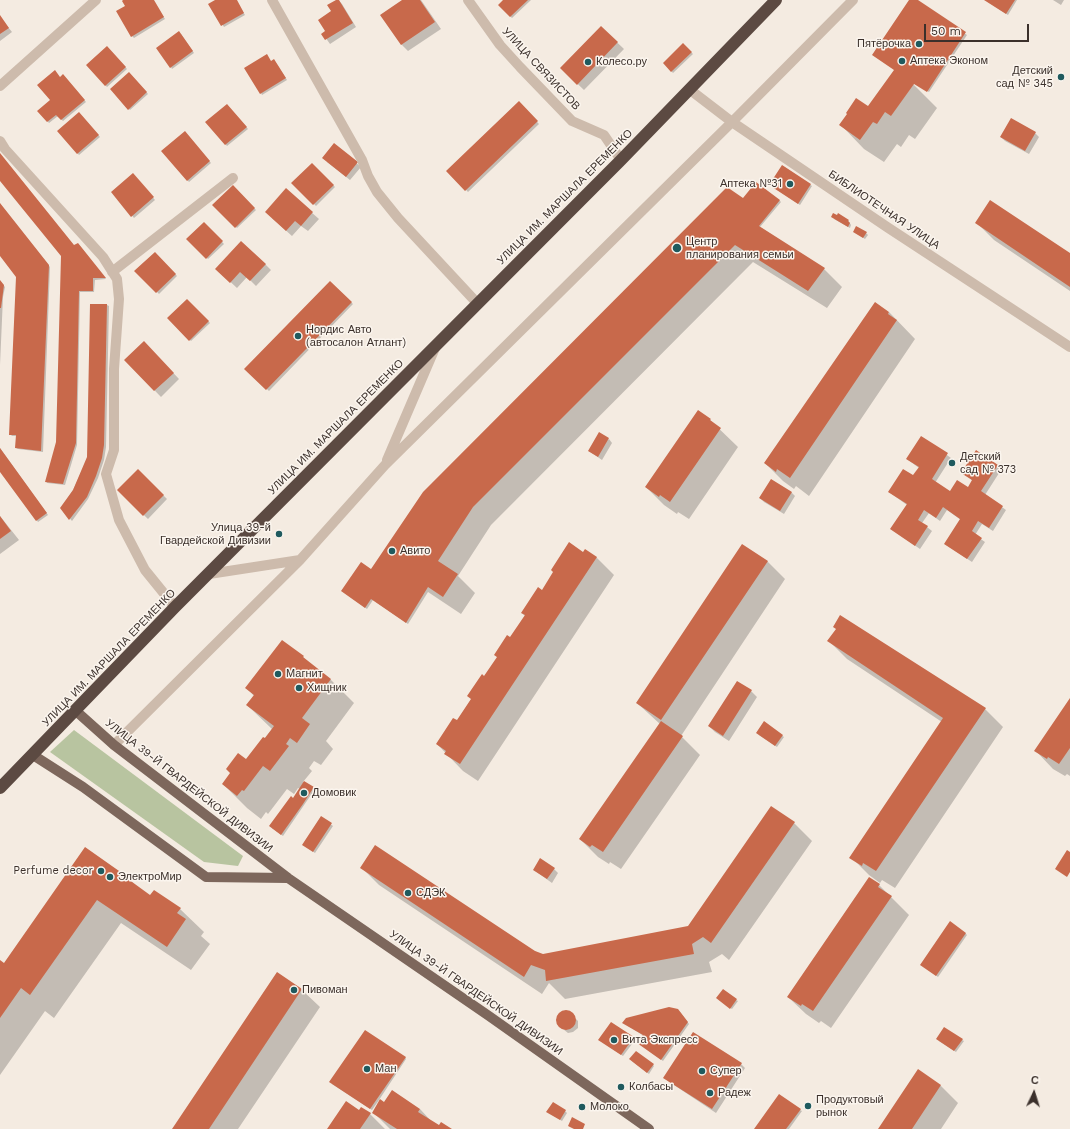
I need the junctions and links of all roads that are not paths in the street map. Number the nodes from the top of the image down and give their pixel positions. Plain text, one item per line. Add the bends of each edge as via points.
1 (96, 0) edge
2 (272, 0) edge
3 (468, 0) edge
4 (776, 0) edge
5 (853, 0) edge
6 (0, 86) edge
7 (688, 89) junction
8 (732, 122) junction
9 (0, 141) edge
10 (620, 160) junction
11 (233, 178) dead end
12 (112, 272) junction
13 (477, 303) junction
14 (437, 344) junction
15 (1070, 347) edge
16 (385, 465) junction
17 (300, 560) junction
18 (209, 574) junction
19 (175, 607) junction
20 (76, 710) junction
21 (114, 745) junction
22 (33, 755) junction
23 (0, 788) edge
24 (288, 878) junction
25 (649, 1129) edge

1 - 6 street
2 - 13 street via 362,160 377,192
3 - 10 street, УЛИЦА СВЯЗИСТОВ via 500,45 520,67 572,121 604,135
4 - 7 highway, УЛИЦА ИМ. МАРШАЛА ЕРЕМЕНКО
5 - 8 street
7 - 8 street, БИБЛИОТЕЧНАЯ УЛИЦА
7 - 10 highway, УЛИЦА ИМ. МАРШАЛА ЕРЕМЕНКО
8 - 15 street, БИБЛИОТЕЧНАЯ УЛИЦА
8 - 16 street
9 - 12 street via 103,257
10 - 13 highway, УЛИЦА ИМ. МАРШАЛА ЕРЕМЕНКО
11 - 12 street
12 - 19 street via 117,280 119,299 114,369 114,450 106,474 119,520 145,570
13 - 14 highway, УЛИЦА ИМ. МАРШАЛА ЕРЕМЕНКО
14 - 16 street
14 - 18 highway, УЛИЦА ИМ. МАРШАЛА ЕРЕМЕНКО
16 - 17 street
17 - 18 street
17 - 21 street
18 - 19 highway, УЛИЦА ИМ. МАРШАЛА ЕРЕМЕНКО
19 - 20 highway, УЛИЦА ИМ. МАРШАЛА ЕРЕМЕНКО
20 - 21 main road, УЛИЦА 39-Й ГВАРДЕЙСКОЙ ДИВИЗИИ
20 - 22 highway, УЛИЦА ИМ. МАРШАЛА ЕРЕМЕНКО
21 - 24 main road, УЛИЦА 39-Й ГВАРДЕЙСКОЙ ДИВИЗИИ
22 - 23 highway, УЛИЦА ИМ. МАРШАЛА ЕРЕМЕНКО
22 - 24 main road via 83,787 206,877
24 - 25 main road, УЛИЦА 39-Й ГВАРДЕЙСКОЙ ДИВИЗИИ

